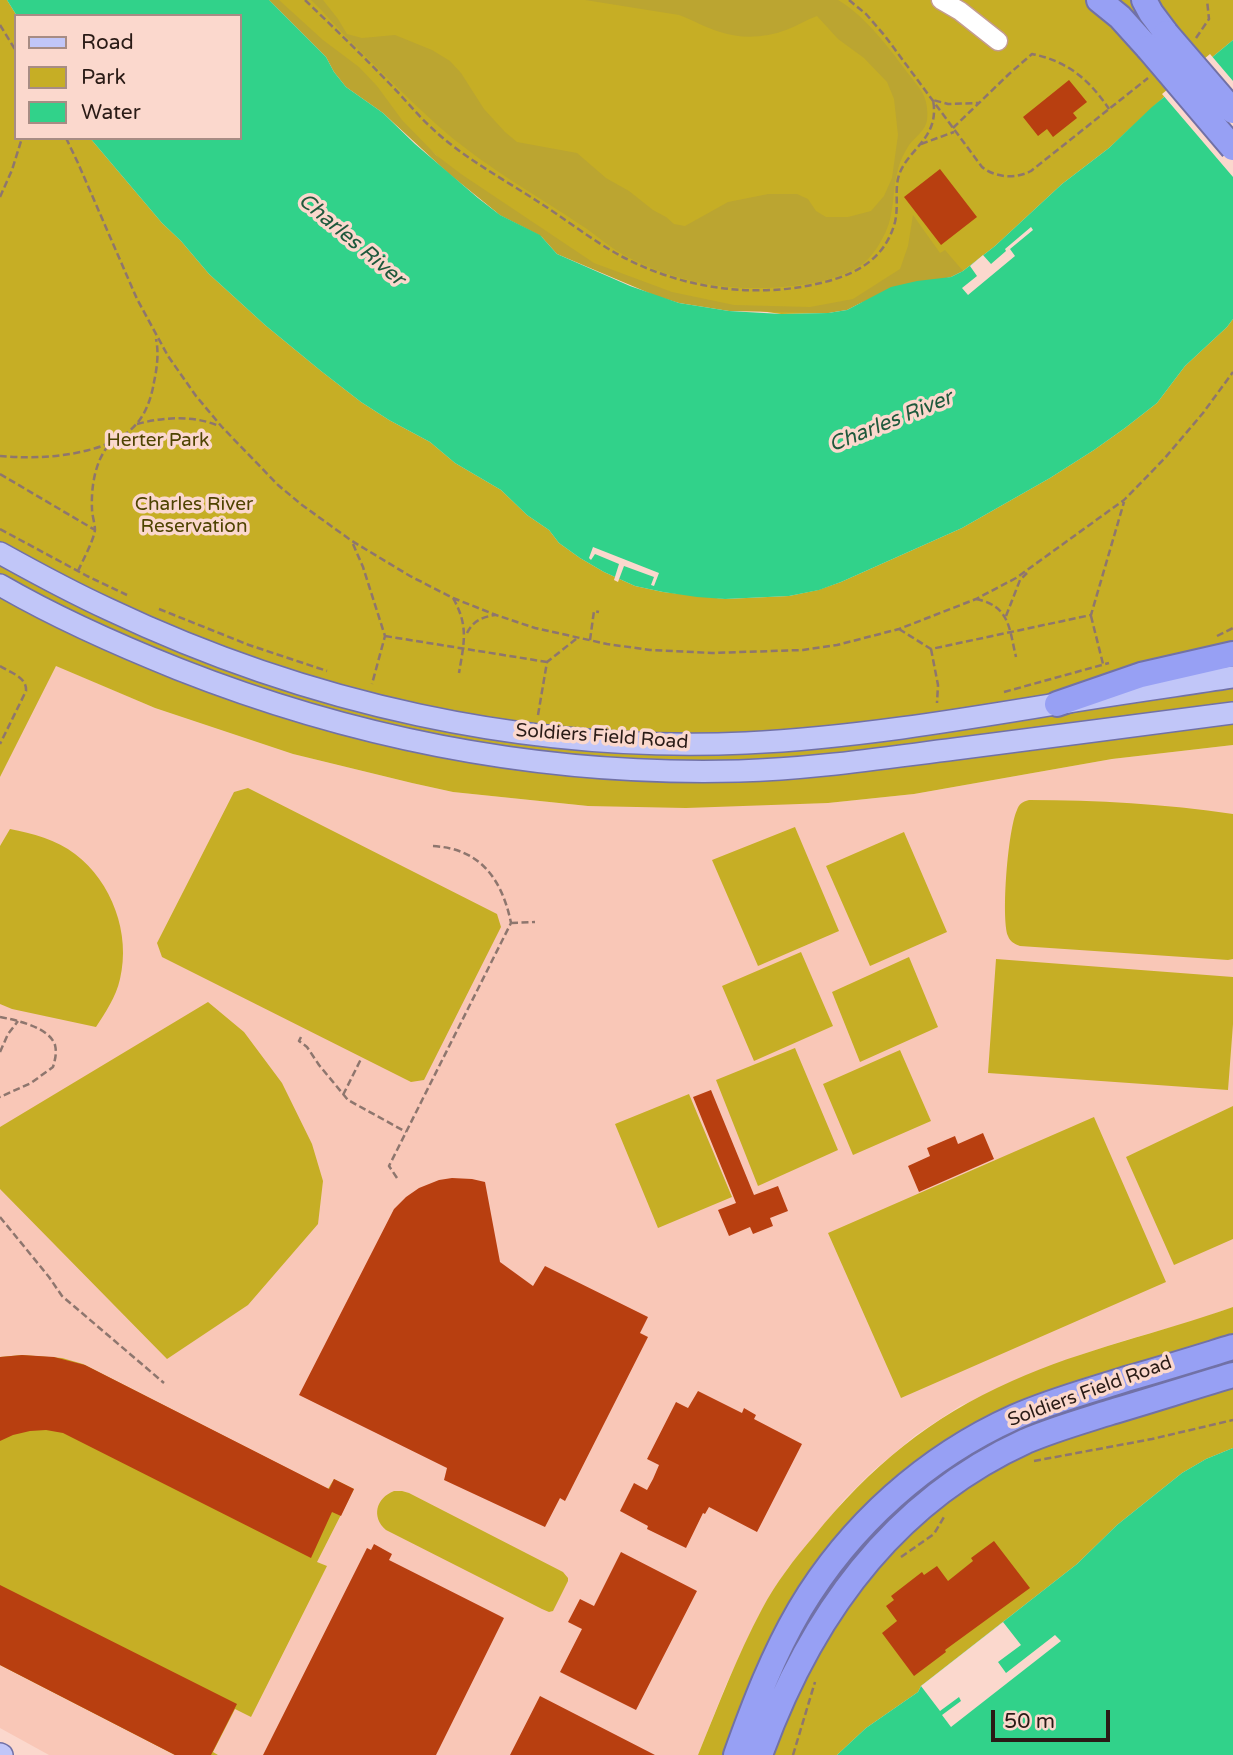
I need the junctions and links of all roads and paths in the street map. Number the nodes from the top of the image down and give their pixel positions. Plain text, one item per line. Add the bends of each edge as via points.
1 (305, 0) edge
2 (849, 0) edge
3 (941, 0) edge
4 (1144, 0) edge
5 (1207, 0) edge
6 (1099, 2) edge
7 (0, 25) edge
8 (1195, 38) dead end
9 (998, 41) dead end
10 (1157, 41) junction
11 (14, 48) edge
12 (1149, 77) dead end
13 (933, 100) junction
14 (979, 103) junction
15 (1109, 108) junction
16 (1233, 111) edge
17 (955, 130) junction
18 (21, 140) edge
19 (67, 140) edge
20 (921, 144) junction
21 (1233, 148) edge
22 (0, 197) edge
23 (155, 334) junction
24 (1233, 372) edge
25 (137, 424) junction
26 (222, 427) junction
27 (110, 443) junction
28 (0, 456) edge
29 (0, 474) edge
30 (1124, 500) junction
31 (0, 529) edge
32 (95, 530) junction
33 (352, 541) junction
34 (0, 553) edge
35 (1032, 567) junction
36 (78, 571) junction
37 (0, 585) edge
38 (129, 596) dead end
39 (453, 598) junction
40 (976, 599) junction
41 (154, 608) dead end
42 (599, 612) dead end
43 (496, 615) junction
44 (1091, 615) junction
45 (1006, 617) junction
46 (899, 629) junction
47 (1010, 632) junction
48 (385, 635) junction
49 (465, 636) junction
50 (175, 638) junction
51 (578, 638) junction
52 (590, 640) junction
53 (463, 648) junction
54 (931, 649) junction
55 (1233, 654) edge
56 (1016, 657) dead end
57 (547, 662) junction
58 (166, 664) junction
59 (0, 666) edge
60 (335, 673) dead end
61 (459, 673) dead end
62 (1233, 677) edge
63 (372, 684) dead end
64 (1003, 692) dead end
65 (937, 703) dead end
66 (1057, 704) junction
67 (1233, 713) edge
68 (540, 715) dead end
69 (0, 744) edge
70 (432, 846) dead end
71 (535, 922) dead end
72 (511, 923) junction
73 (0, 1017) edge
74 (18, 1021) junction
75 (301, 1037) dead end
76 (0, 1052) edge
77 (360, 1059) dead end
78 (343, 1095) junction
79 (0, 1097) edge
80 (406, 1132) junction
81 (397, 1178) dead end
82 (0, 1217) edge
83 (1233, 1336) edge
84 (1233, 1347) edge
85 (1166, 1367) junction
86 (1233, 1375) edge
87 (164, 1383) dead end
88 (1233, 1420) edge
89 (1026, 1462) dead end
90 (946, 1514) dead end
91 (898, 1560) dead end
92 (810, 1668) junction
93 (734, 1755) edge
94 (760, 1755) edge
95 (777, 1755) edge
96 (793, 1755) edge

1 - 20 path via 434,130 464,154 620,255 692,283 779,290 828,282 860,269 877,255 889,235 899,176
2 - 13 path via 879,28
3 - 9 lane
4 - 10 highway
5 - 8 path via 1209,19
6 - 10 highway
7 - 11 path
10 - 16 highway, bridge
10 - 21 highway, bridge
12 - 15 path
13 - 14 path
13 - 17 path
13 - 20 path via 934,121
14 - 15 path via 1032,54 1051,58 1082,76
14 - 17 path
15 - 17 path via 1020,176 986,170
17 - 20 path
18 - 22 path
19 - 23 path
23 - 25 path via 158,358 153,388
23 - 26 path via 178,372
24 - 30 path via 1172,450
25 - 26 path via 184,418
25 - 27 path
26 - 33 path via 278,485
27 - 28 path via 66,454
27 - 32 path via 94,480
29 - 32 path
30 - 35 path
30 - 44 path
31 - 36 path
32 - 36 path
33 - 39 path
33 - 48 path
34 - 50 main road, Soldiers Field Road via 109,610
35 - 40 path
35 - 45 path via 1020,580
36 - 38 path
37 - 58 main road, Soldiers Field Road
39 - 43 path
39 - 49 path
40 - 45 path via 988,601
40 - 46 path
41 - 60 path
42 - 52 path via 594,611
43 - 49 path via 478,620
43 - 51 path
44 - 47 path
44 - 64 path via 1103,664
45 - 47 path
46 - 52 path via 837,645 769,652 650,650
46 - 54 path
47 - 54 path
47 - 56 path
48 - 53 path
48 - 63 path
49 - 53 path
50 - 58 lane
50 - 66 main road, Soldiers Field Road via 368,703 565,738 677,744 788,740
51 - 52 path
51 - 57 path
53 - 57 path
53 - 61 path
54 - 65 path
55 - 66 highway via 1140,675
57 - 68 path
58 - 67 main road, Soldiers Field Road via 284,708 410,741 531,762 658,771 831,764
59 - 69 path via 27,685
62 - 66 main road, Soldiers Field Road
70 - 72 path via 460,850 489,872 500,886
71 - 72 path
72 - 80 path
73 - 74 path
74 - 76 path
74 - 79 path via 47,1034 57,1054 53,1068
75 - 78 path via 299,1041
77 - 78 path
78 - 80 path
80 - 81 path via 389,1166
82 - 87 path via 62,1296
83 - 85 main road, Soldiers Field Road
84 - 85 highway
85 - 93 highway, Soldiers Field Road via 1014,1418 950,1453 893,1497 841,1551 808,1597 767,1676
86 - 92 highway, Soldiers Field Road via 1039,1436 950,1485 924,1504 865,1564 832,1609
88 - 89 path
90 - 91 path via 934,1534
92 - 94 highway, Soldiers Field Road via 774,1720
92 - 95 highway
92 - 96 path via 811,1693

